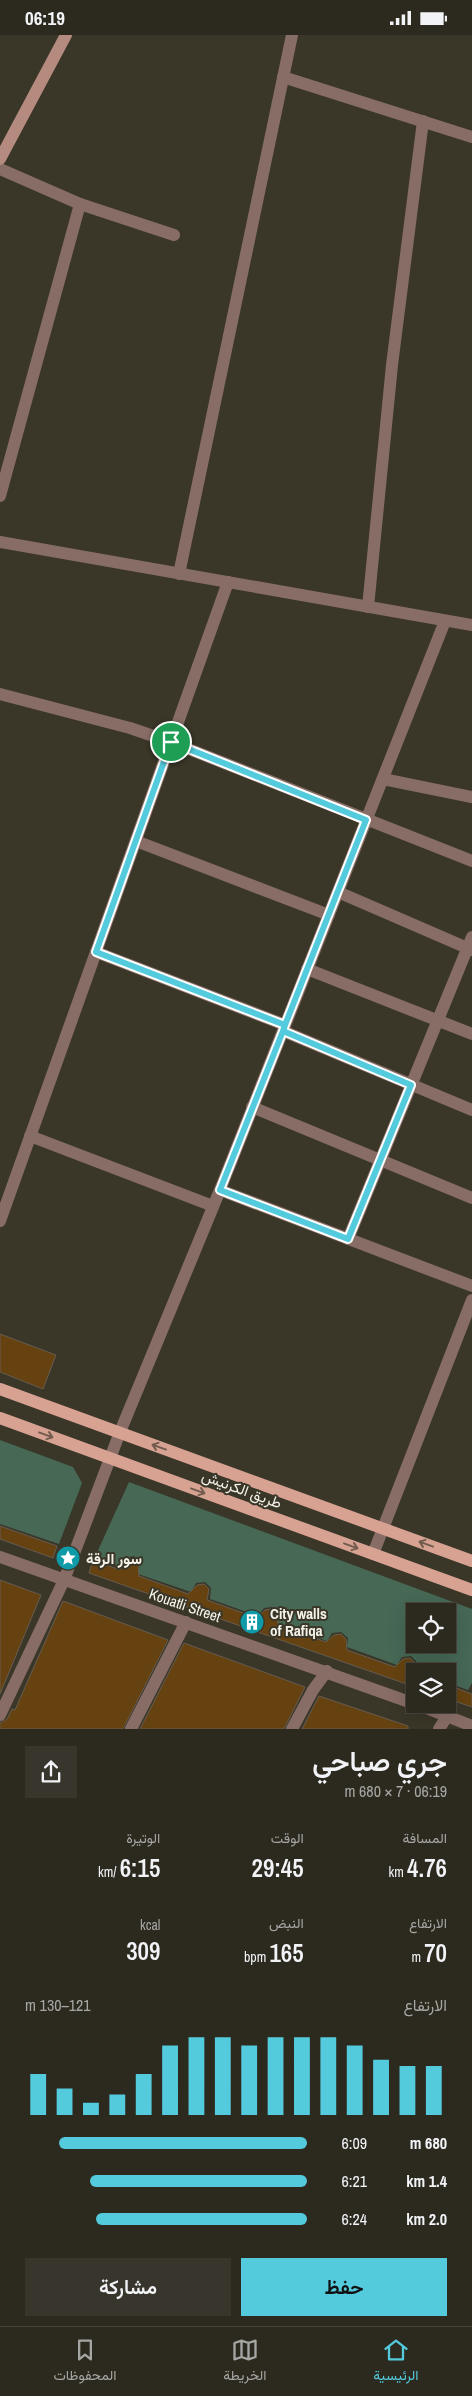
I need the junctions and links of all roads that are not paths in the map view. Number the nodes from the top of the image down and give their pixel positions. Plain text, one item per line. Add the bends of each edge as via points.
1 (66, 35) edge
2 (292, 35) edge
3 (283, 77) junction
4 (423, 121) junction
5 (472, 137) edge
6 (0, 159) edge
7 (0, 169) edge
8 (80, 204) junction
9 (174, 235) dead end
10 (0, 497) edge
11 (0, 542) edge
12 (179, 574) junction
13 (228, 582) junction
14 (368, 607) junction
15 (445, 621) junction
16 (472, 625) edge
17 (0, 694) edge
18 (171, 742) junction
19 (383, 779) junction
20 (472, 797) edge
21 (366, 820) junction
22 (136, 841) junction
23 (472, 861) edge
24 (338, 892) junction
25 (329, 915) junction
26 (470, 945) edge
27 (96, 952) junction
28 (307, 969) junction
29 (438, 1019) junction
30 (284, 1028) junction
31 (472, 1034) edge
32 (411, 1085) junction
33 (252, 1107) junction
34 (472, 1110) edge
35 (30, 1136) junction
36 (380, 1160) junction
37 (220, 1190) junction
38 (472, 1198) edge
39 (213, 1206) junction
40 (0, 1221) edge
41 (348, 1239) junction
42 (472, 1286) edge
43 (472, 1300) edge
44 (0, 1389) edge
45 (0, 1418) edge
46 (120, 1432) junction
47 (110, 1458) junction
48 (384, 1529) junction
49 (373, 1554) junction
50 (0, 1557) edge
51 (472, 1561) edge
52 (64, 1581) junction
53 (472, 1590) edge
54 (186, 1622) junction
55 (327, 1671) junction
56 (406, 1701) edge
57 (442, 1713) edge
58 (0, 1715) edge
59 (448, 1715) junction
60 (472, 1726) edge
61 (130, 1729) edge
62 (292, 1729) edge
63 (439, 1729) edge

1 - 6 main road
2 - 3 street
3 - 4 street
3 - 12 street
4 - 5 street
4 - 14 street via 392,365
7 - 8 street
8 - 9 street
8 - 10 street
11 - 12 street
12 - 13 street
13 - 14 street
13 - 18 street
14 - 15 street
15 - 16 street
15 - 19 street
17 - 18 street
18 - 21 street
18 - 22 street
19 - 20 street
19 - 21 street
21 - 23 street
21 - 24 street
22 - 25 street
22 - 27 street
24 - 25 street
24 - 26 street
25 - 28 street
26 - 29 street
27 - 30 street
27 - 35 street
28 - 29 street
28 - 30 street
29 - 31 street
29 - 32 street
30 - 32 street
30 - 33 street
32 - 34 street
32 - 36 street
33 - 36 street
33 - 37 street
35 - 39 street
35 - 40 street
36 - 38 street
36 - 41 street
37 - 39 street
37 - 41 street
39 - 46 street
41 - 42 street
43 - 48 street
44 - 46 main road, طريق الكرنيش
45 -> 47 main road, طريق الكرنيش
46 - 47 street
48 -> 46 main road, طريق الكرنيش
47 -> 49 main road, طريق الكرنيش
47 - 52 street
48 - 49 street
51 -> 48 main road, طريق الكرنيش
49 - 53 main road, طريق الكرنيش
50 - 52 street, Kouatli Street
52 - 54 street, Kouatli Street
52 - 58 street
54 - 55 street, Kouatli Street
54 - 61 street
55 - 56 street, Kouatli Street
55 - 62 street
57 - 59 street, Kouatli Street
59 - 60 street, Kouatli Street
59 - 63 street

